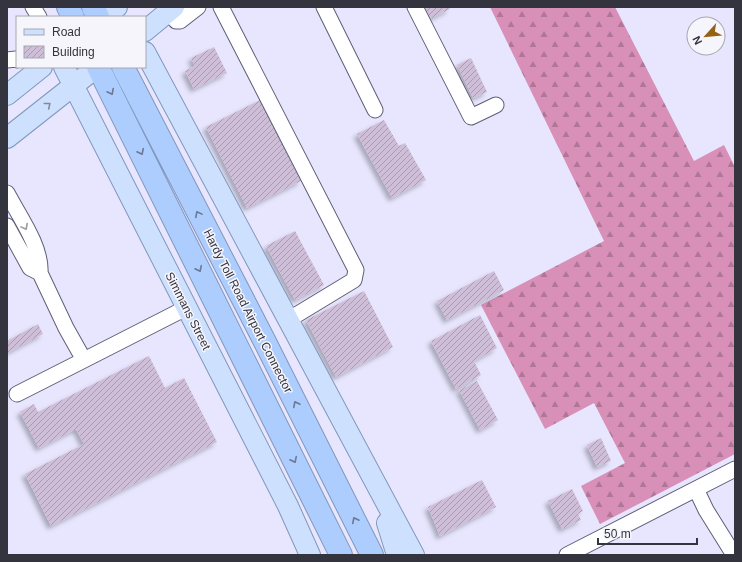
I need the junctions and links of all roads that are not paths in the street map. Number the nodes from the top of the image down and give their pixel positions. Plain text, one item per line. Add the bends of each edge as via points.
1 (33, 7) edge
2 (68, 7) edge
3 (93, 7) edge
4 (119, 7) edge
5 (198, 7) edge
6 (221, 7) edge
7 (324, 7) edge
8 (415, 7) edge
9 (171, 9) edge
10 (38, 16) edge
11 (72, 16) edge
12 (98, 16) edge
13 (106, 16) edge
14 (124, 16) edge
15 (146, 30) edge
16 (146, 54) edge
17 (64, 68) edge
18 (97, 68) edge
19 (99, 68) edge
20 (124, 68) edge
21 (32, 70) edge
22 (73, 85) junction
23 (7, 95) edge
24 (496, 105) dead end
25 (375, 110) dead end
26 (7, 138) edge
27 (7, 193) edge
28 (7, 226) edge
29 (40, 273) junction
30 (186, 308) junction
31 (293, 317) junction
32 (84, 360) junction
33 (17, 394) dead end
34 (734, 471) edge
35 (375, 483) junction
36 (696, 489) junction
37 (576, 553) edge
38 (310, 555) edge
39 (341, 555) edge
40 (372, 555) edge
41 (397, 555) edge
42 (414, 555) edge
43 (734, 555) edge

1 - 10 street
2 - 11 highway
3 - 12 highway
4 - 13 main road
4 - 14 main road
5 - 9 street via 180,21 176,21
6 - 31 street via 356,270 354,280
7 - 25 street
8 - 24 street via 471,117
9 - 15 main road
16 - 31 main road
17 - 22 main road, Simmans Street
18 - 22 main road
19 -> 39 highway, Hardy Toll Road Airport Connector
40 -> 20 highway, Hardy Toll Road Airport Connector
21 - 23 main road
26 -> 22 main road
22 - 30 main road, Simmans Street
27 -> 29 street via 38,251
28 - 29 street via 30,268
29 - 32 street
30 - 32 street
30 - 38 main road, Simmans Street via 288,506
31 - 35 main road
32 - 33 street
34 - 36 street
35 - 41 main road
35 - 42 main road
36 - 37 street
36 - 43 street

